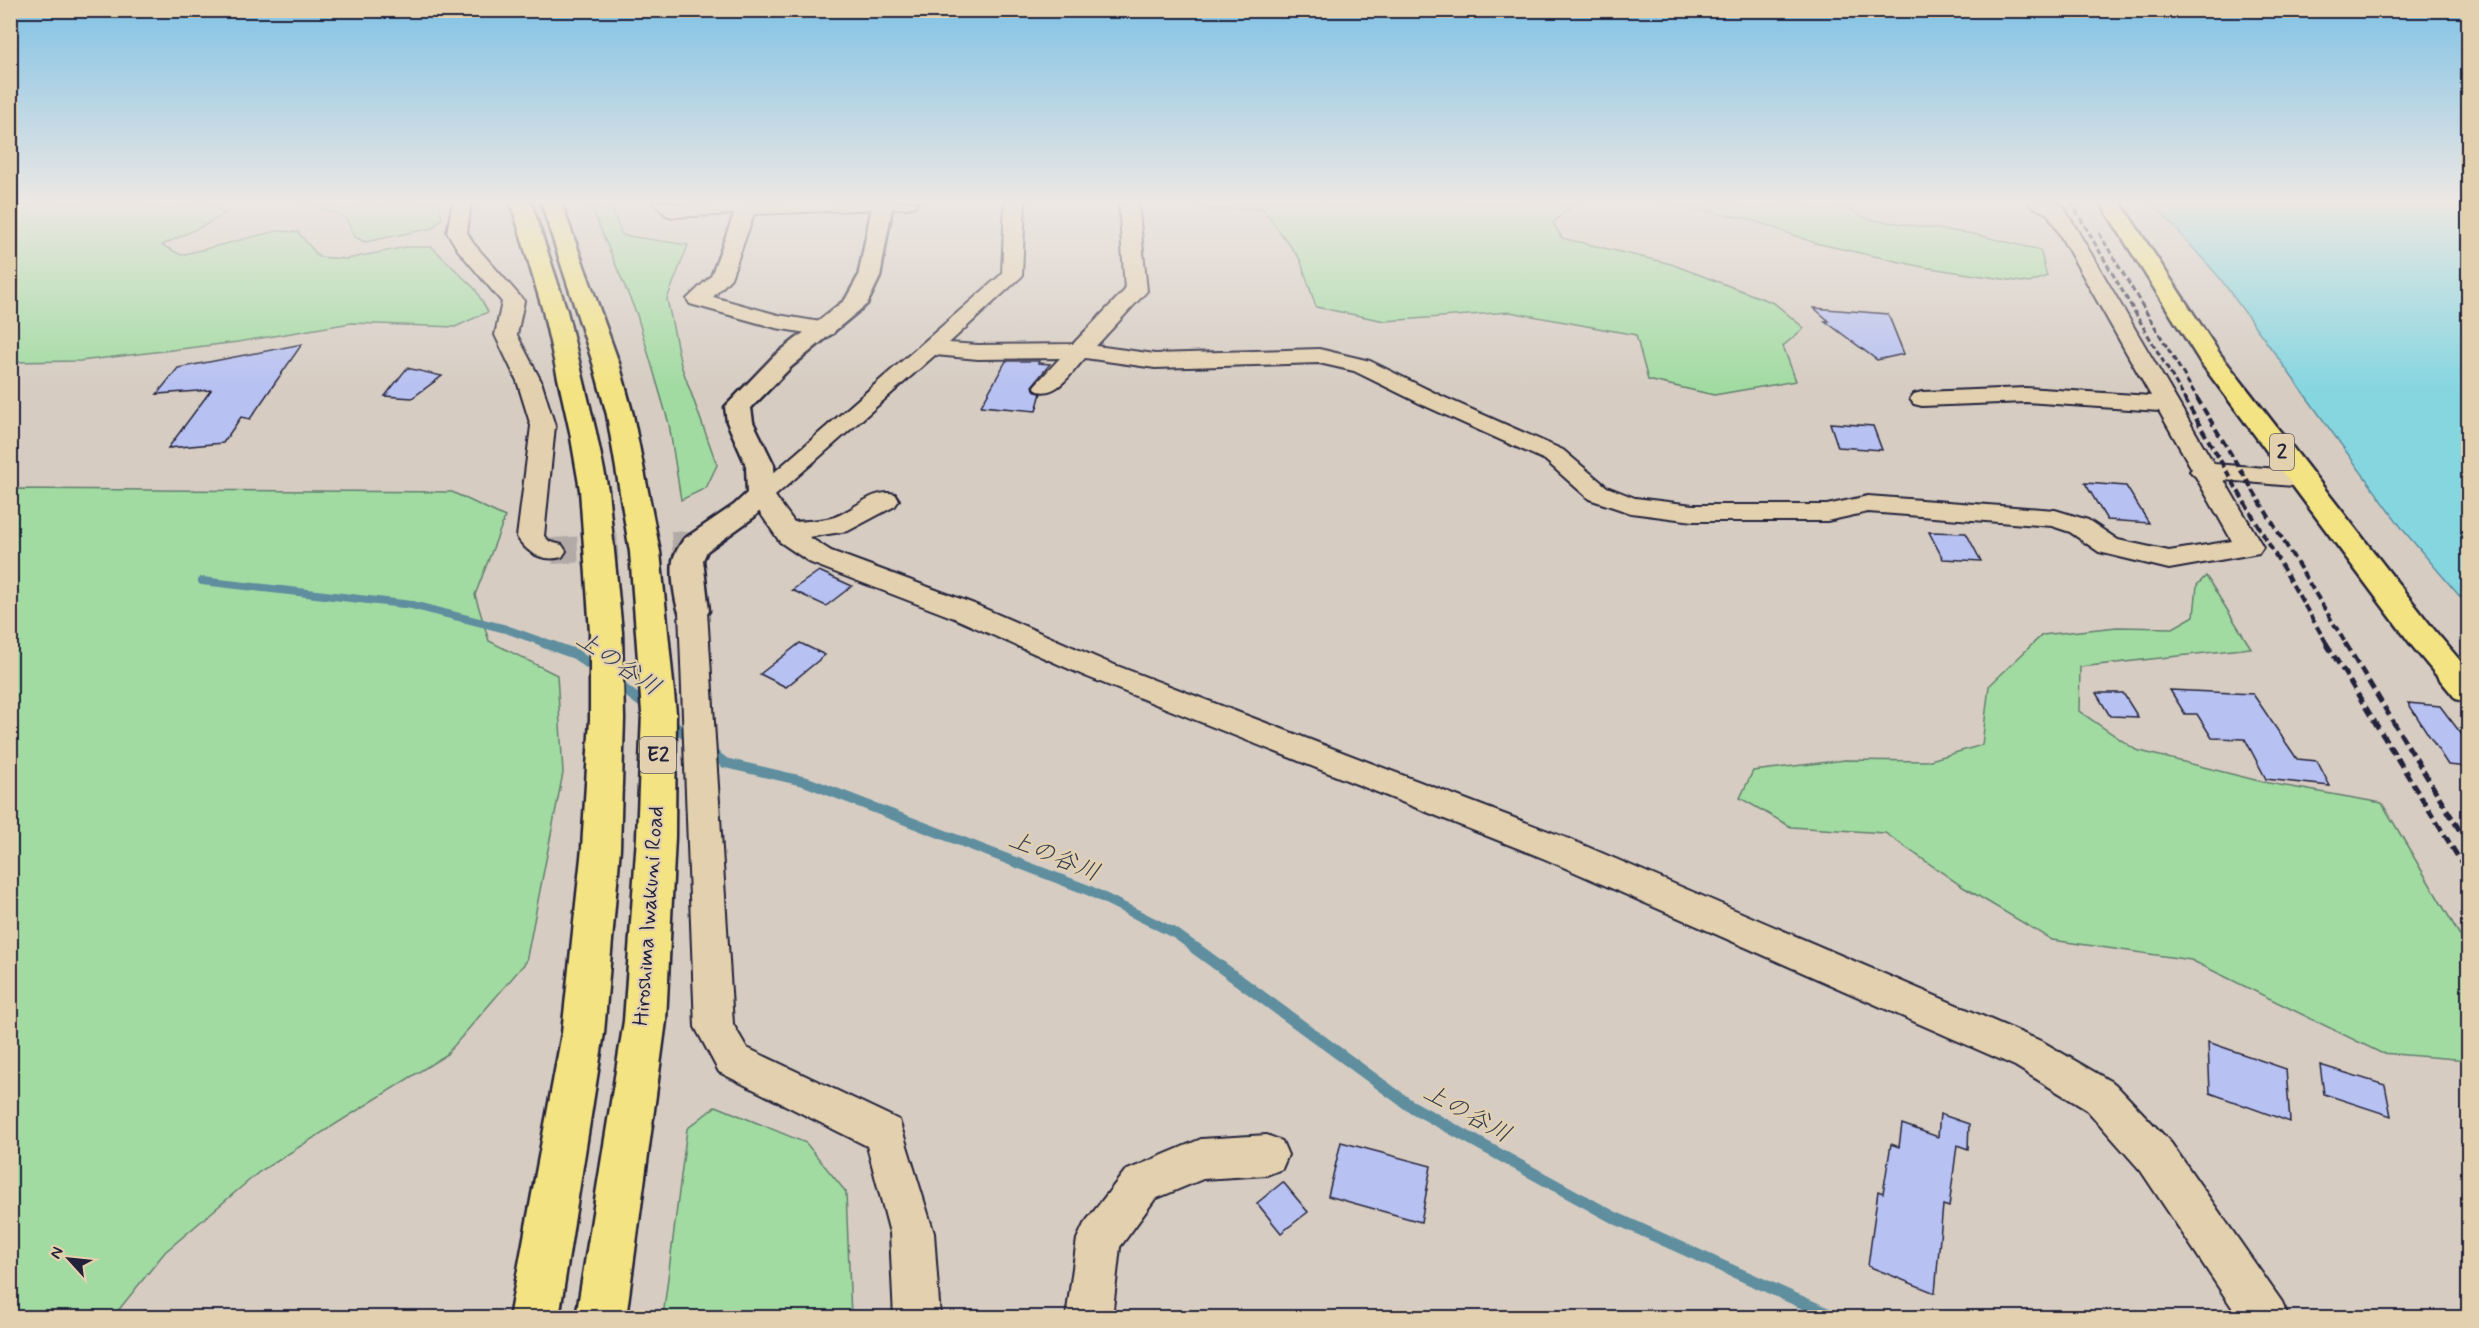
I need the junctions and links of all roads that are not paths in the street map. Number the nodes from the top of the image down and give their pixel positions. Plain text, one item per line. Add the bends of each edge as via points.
1 (481, 264) edge
2 (540, 264) edge
3 (572, 264) edge
4 (726, 264) edge
5 (871, 264) edge
6 (1013, 264) edge
7 (1134, 264) edge
8 (2087, 264) edge
9 (2150, 264) edge
10 (825, 329) junction
11 (932, 348) junction
12 (1081, 351) junction
13 (1046, 387) dead end
14 (1922, 399) dead end
15 (2166, 404) junction
16 (2204, 471) junction
17 (2304, 479) junction
18 (761, 495) junction
19 (886, 500) dead end
20 (788, 531) junction
21 (552, 551) tunnel mouth
22 (693, 611) joint
23 (2469, 691) edge
24 (1267, 1155) dead end
25 (534, 1317) edge
26 (601, 1317) edge
27 (917, 1317) edge
28 (1089, 1317) edge
29 (2266, 1317) edge

1 - 21 street via 513,301 506,336 529,381 543,426 530,537 540,548
2 - 25 highway via 555,311 594,490 606,632 607,719 601,848 583,1033
3 - 26 highway, Hiroshima Iwakuni Road / E2 via 620,415 645,552 659,713 645,1021
4 - 10 street via 721,278 698,299 776,321
5 - 10 street via 855,304
6 - 11 street via 1012,276
7 - 12 street via 1136,291
8 - 15 street
9 - 17 highway, 2 via 2210,358
10 - 18 street via 782,362 738,406 740,422 760,465
11 - 12 street via 978,352
11 - 18 street
12 - 13 street
12 - 16 street via 1155,361 1319,356 1362,366 1554,455 1598,493 1631,506 1693,513 1827,513 1868,504 2055,518 2079,526 2109,546 2169,560 2249,547
14 - 15 street via 2026,394
15 - 16 street
16 - 17 street
17 - 23 highway, 2 via 2424,639
18 - 20 street
18 - 22 street via 744,512 695,546 688,560
19 - 20 street via 839,525
20 - 29 street via 821,557 1557,849 2029,1054 2101,1097 2156,1157
22 - 27 street via 714,1027 733,1060 884,1134 912,1233
24 - 28 street via 1201,1159 1140,1185 1099,1239

